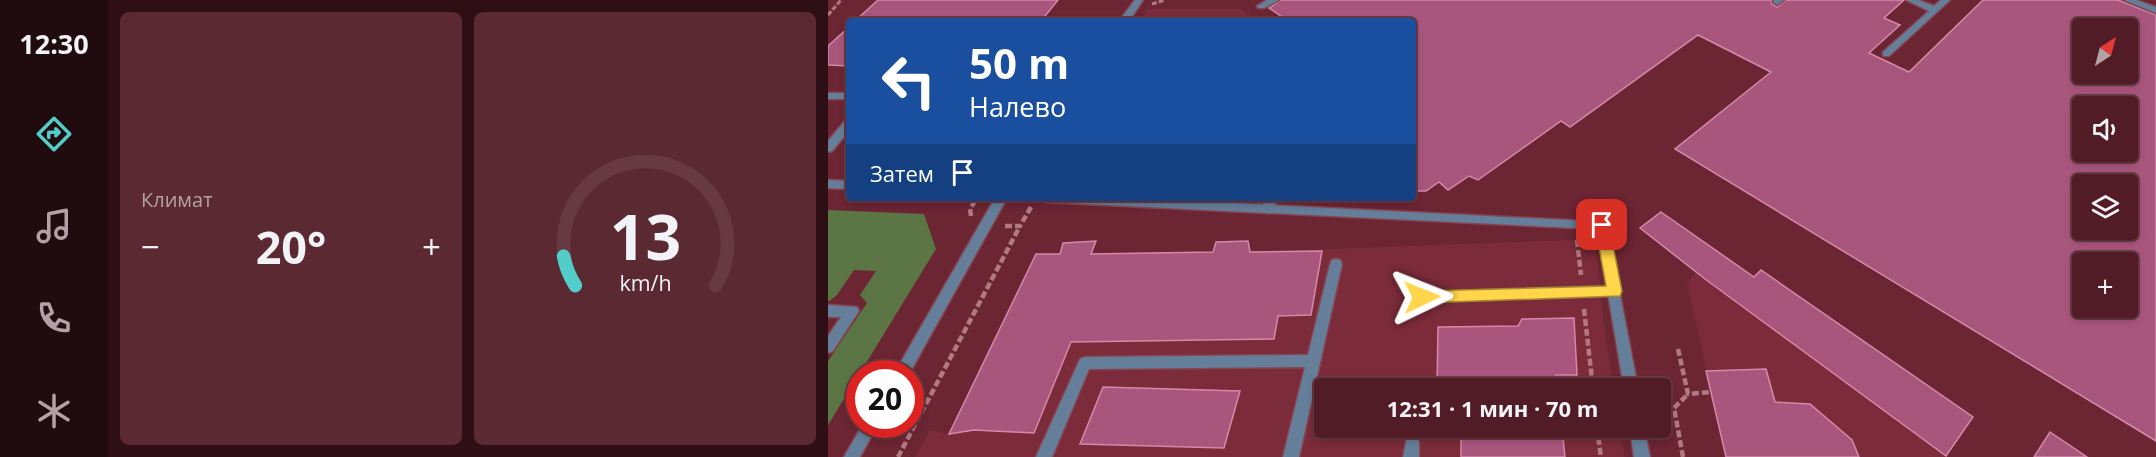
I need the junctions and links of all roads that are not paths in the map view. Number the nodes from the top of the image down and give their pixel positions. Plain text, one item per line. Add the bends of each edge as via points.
1 (1139, 0) edge
2 (1275, 0) edge
3 (1910, 0) edge
4 (1946, 0) edge
5 (2128, 0) edge
6 (1261, 6) dead end
7 (1935, 10) junction
8 (2156, 10) edge
9 (1126, 18) edge
10 (1886, 54) dead end
11 (828, 96) edge
12 (846, 96) edge
13 (846, 127) edge
14 (828, 148) edge
15 (828, 184) edge
16 (846, 185) edge
17 (999, 201) edge
18 (1180, 201) edge
19 (1270, 203) edge
20 (1336, 264) dead end
21 (1615, 291) junction
22 (1422, 297) dead end
23 (828, 311) edge
24 (828, 347) edge
25 (909, 360) edge
26 (1313, 361) junction
27 (1629, 378) edge
28 (863, 438) edge
29 (1639, 438) edge
30 (852, 457) edge
31 (1044, 457) edge
32 (1291, 457) edge
33 (1642, 457) edge

1 - 9 street
2 - 6 street
3 - 7 street
4 - 7 street
5 - 8 street
7 - 10 street
11 - 12 street
13 - 14 street
15 - 16 street
17 - 25 street
18 - 19 street
19 - 21 street via 1602,225
20 - 26 street
21 - 22 street
21 - 27 street
23 - 24 street via 852,311
26 - 31 street via 1085,363
26 - 32 street
28 - 30 street
29 - 33 street

